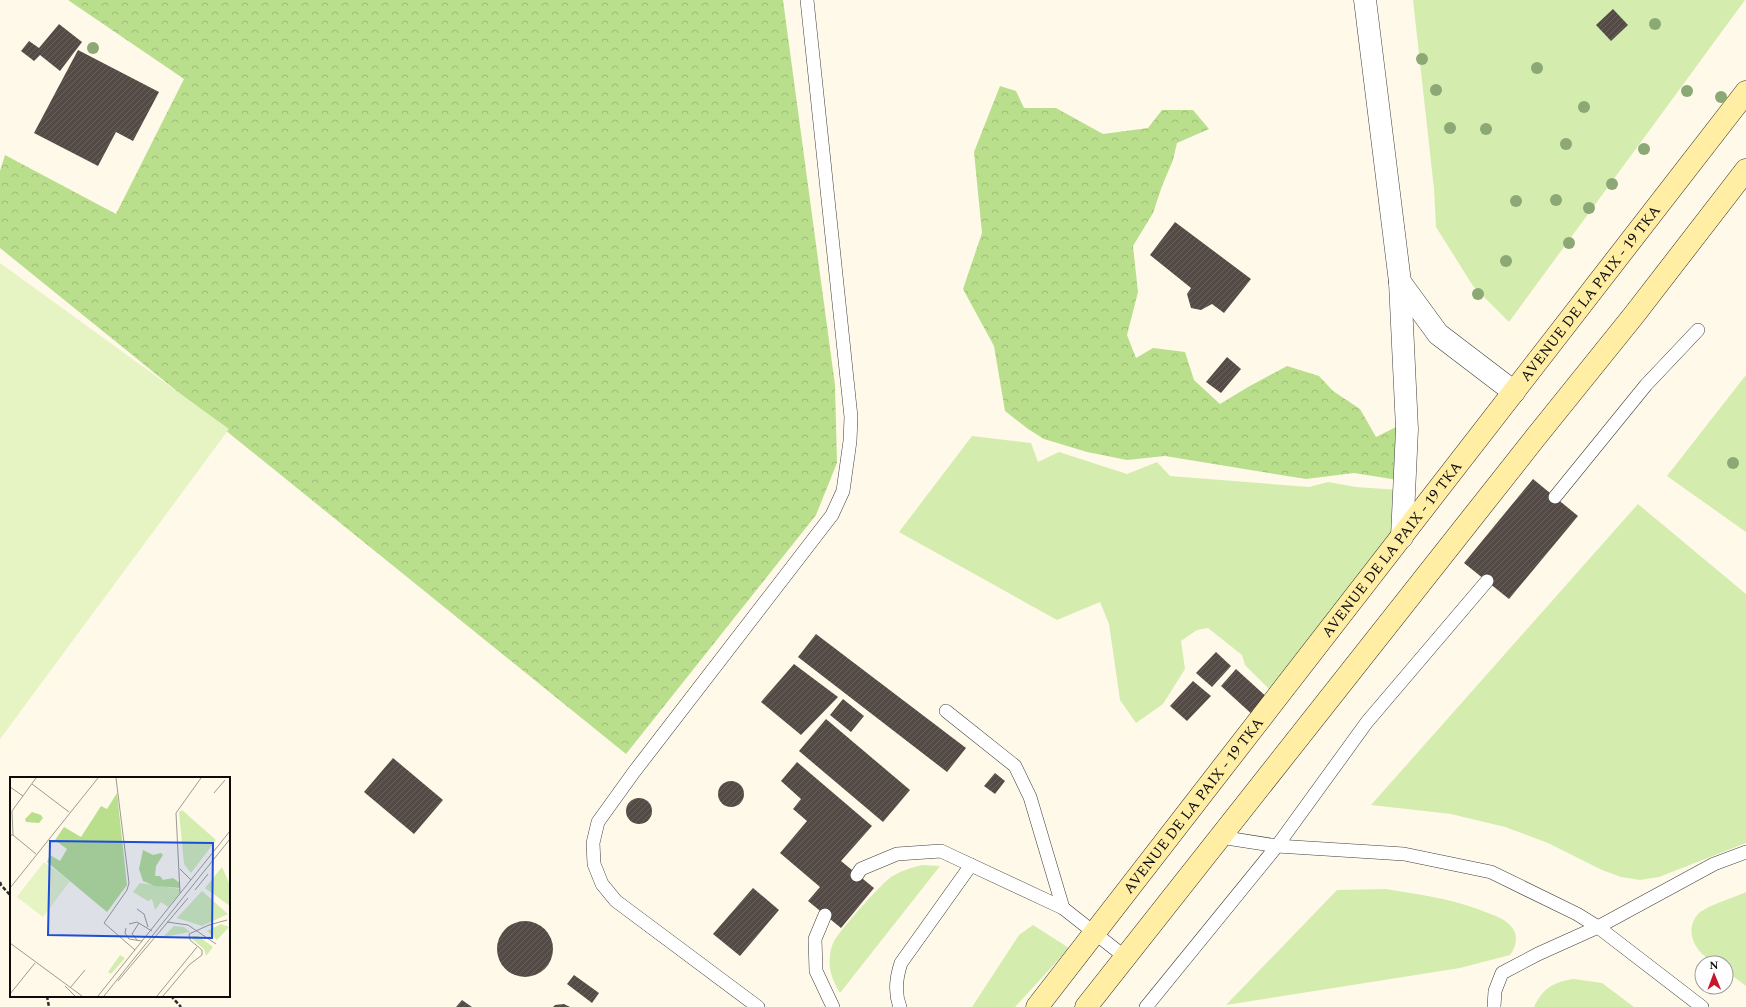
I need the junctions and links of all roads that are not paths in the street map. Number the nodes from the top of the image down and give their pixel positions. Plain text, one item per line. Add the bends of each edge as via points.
1 (807, 0) edge
2 (1364, 0) edge
3 (1746, 92) edge
4 (1746, 170) edge
5 (1400, 282) junction
6 (1698, 330) dead end
7 (1514, 392) junction
8 (1555, 498) dead end
9 (1402, 537) junction
10 (1487, 581) dead end
11 (946, 711) dead end
12 (1220, 837) junction
13 (1277, 846) junction
14 (1746, 852) edge
15 (971, 865) junction
16 (857, 875) dead end
17 (1063, 908) junction
18 (825, 914) dead end
19 (1598, 928) junction
20 (1095, 932) junction
21 (1125, 957) junction
22 (758, 1007) edge
23 (833, 1007) edge
24 (900, 1007) edge
25 (1037, 1007) edge
26 (1086, 1007) edge
27 (1146, 1007) edge
28 (1494, 1007) edge
29 (1702, 1007) edge

1 - 22 lane via 851,417 843,491 832,515 598,822 593,843 594,864 602,884 616,900
2 - 5 street
3 - 7 main road, AVENUE DE LA PAIX - 19 TKA
4 - 12 main road
5 - 7 street via 1438,334
5 - 9 street via 1407,429
6 - 8 lane via 1646,386
7 - 9 main road, AVENUE DE LA PAIX - 19 TKA
9 - 20 main road, AVENUE DE LA PAIX - 19 TKA
10 - 13 lane via 1367,722
11 - 17 lane via 1015,766 1030,797
12 - 13 lane
12 - 21 main road
13 - 19 lane via 1404,854 1491,872 1577,914
13 - 27 lane
14 - 19 lane via 1714,864
15 - 16 lane via 941,851 897,854 861,869
15 - 17 lane
15 - 24 lane via 901,963 896,978
17 - 20 lane
18 - 23 lane via 815,939 816,971
19 - 28 lane via 1502,973 1495,992
19 - 29 lane
20 - 21 lane
20 - 25 main road, AVENUE DE LA PAIX - 19 TKA
21 - 26 main road

